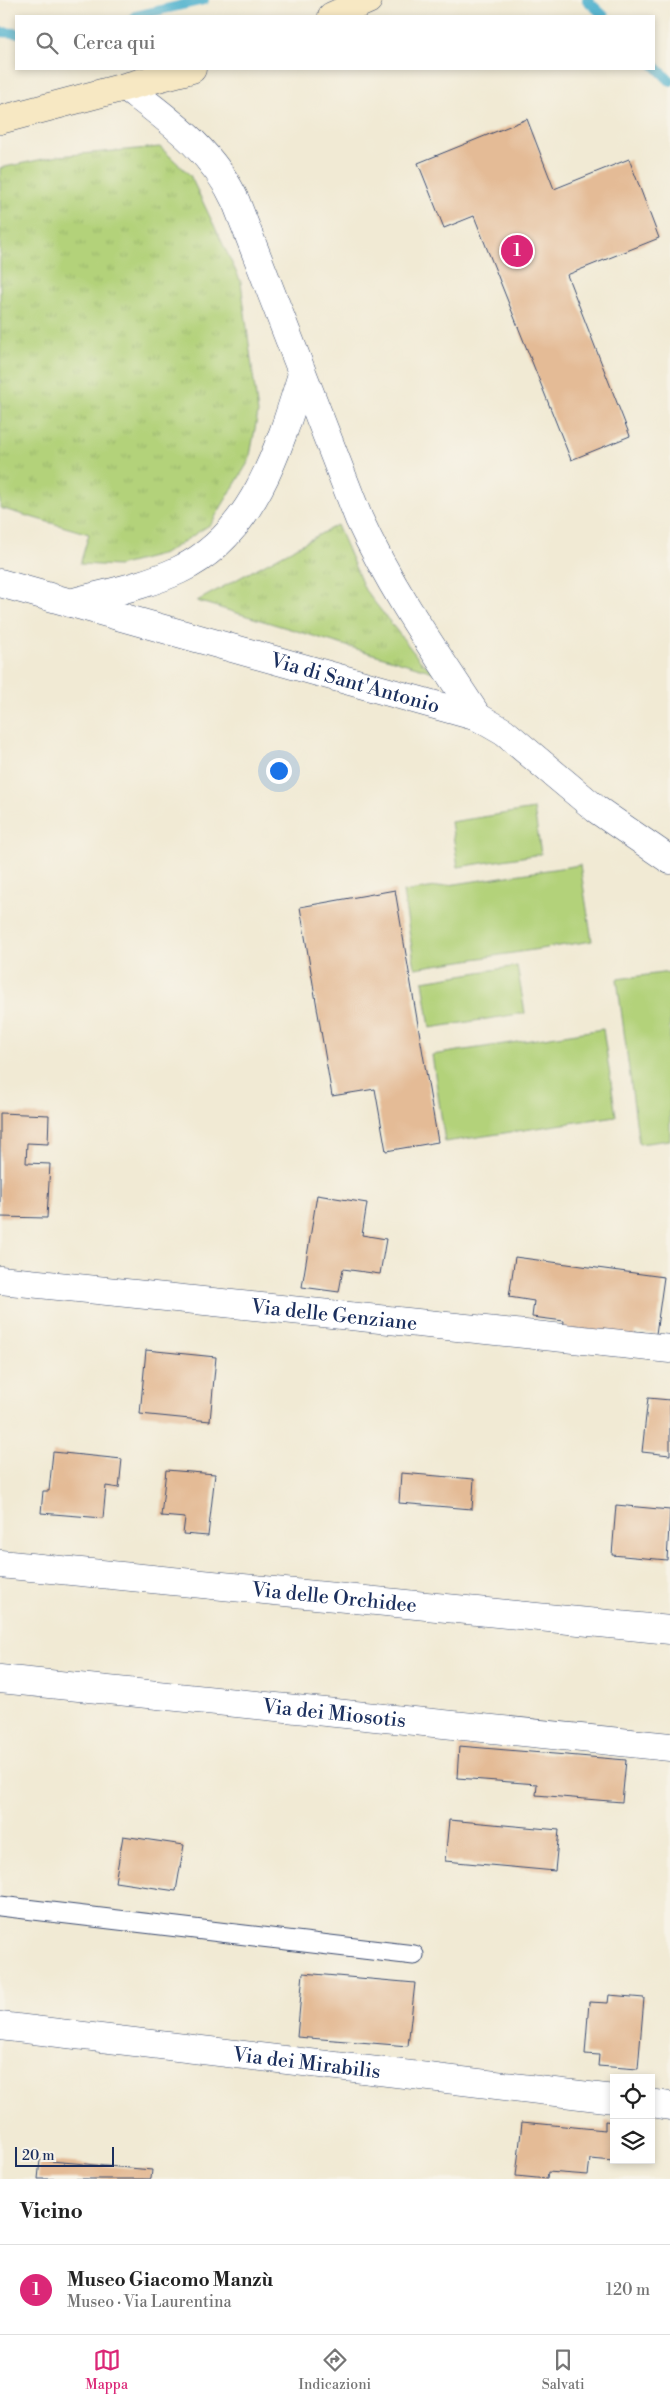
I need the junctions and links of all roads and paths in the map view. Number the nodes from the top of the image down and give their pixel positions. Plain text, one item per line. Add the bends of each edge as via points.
1 (368, 0) edge
2 (334, 15) edge
3 (189, 70) edge
4 (127, 88) junction
5 (0, 120) edge
6 (302, 374) junction
7 (0, 583) edge
8 (70, 603) junction
9 (478, 717) junction
10 (670, 860) edge
11 (0, 1280) edge
12 (670, 1349) edge
13 (0, 1564) edge
14 (670, 1630) edge
15 (0, 1679) edge
16 (670, 1747) edge
17 (0, 1906) edge
18 (414, 1955) dead end
19 (0, 2026) edge
20 (610, 2099) edge
21 (655, 2104) edge
22 (670, 2106) edge

1 - 2 main road
3 - 4 main road
4 - 5 main road
4 - 6 street via 190,138 224,178
6 - 8 street via 270,467 251,502 226,533 204,554 180,569
6 - 9 street via 374,551
7 - 8 street, Via di Sant'Antonio
8 - 9 street, Via di Sant'Antonio
9 - 10 street, Via di Sant'Antonio via 504,732 596,809
11 - 12 street, Via delle Genziane
13 - 14 street, Via delle Orchidee
15 - 16 street, Via dei Miosotis
17 - 18 lane
19 - 20 street, Via dei Mirabilis
21 - 22 street

